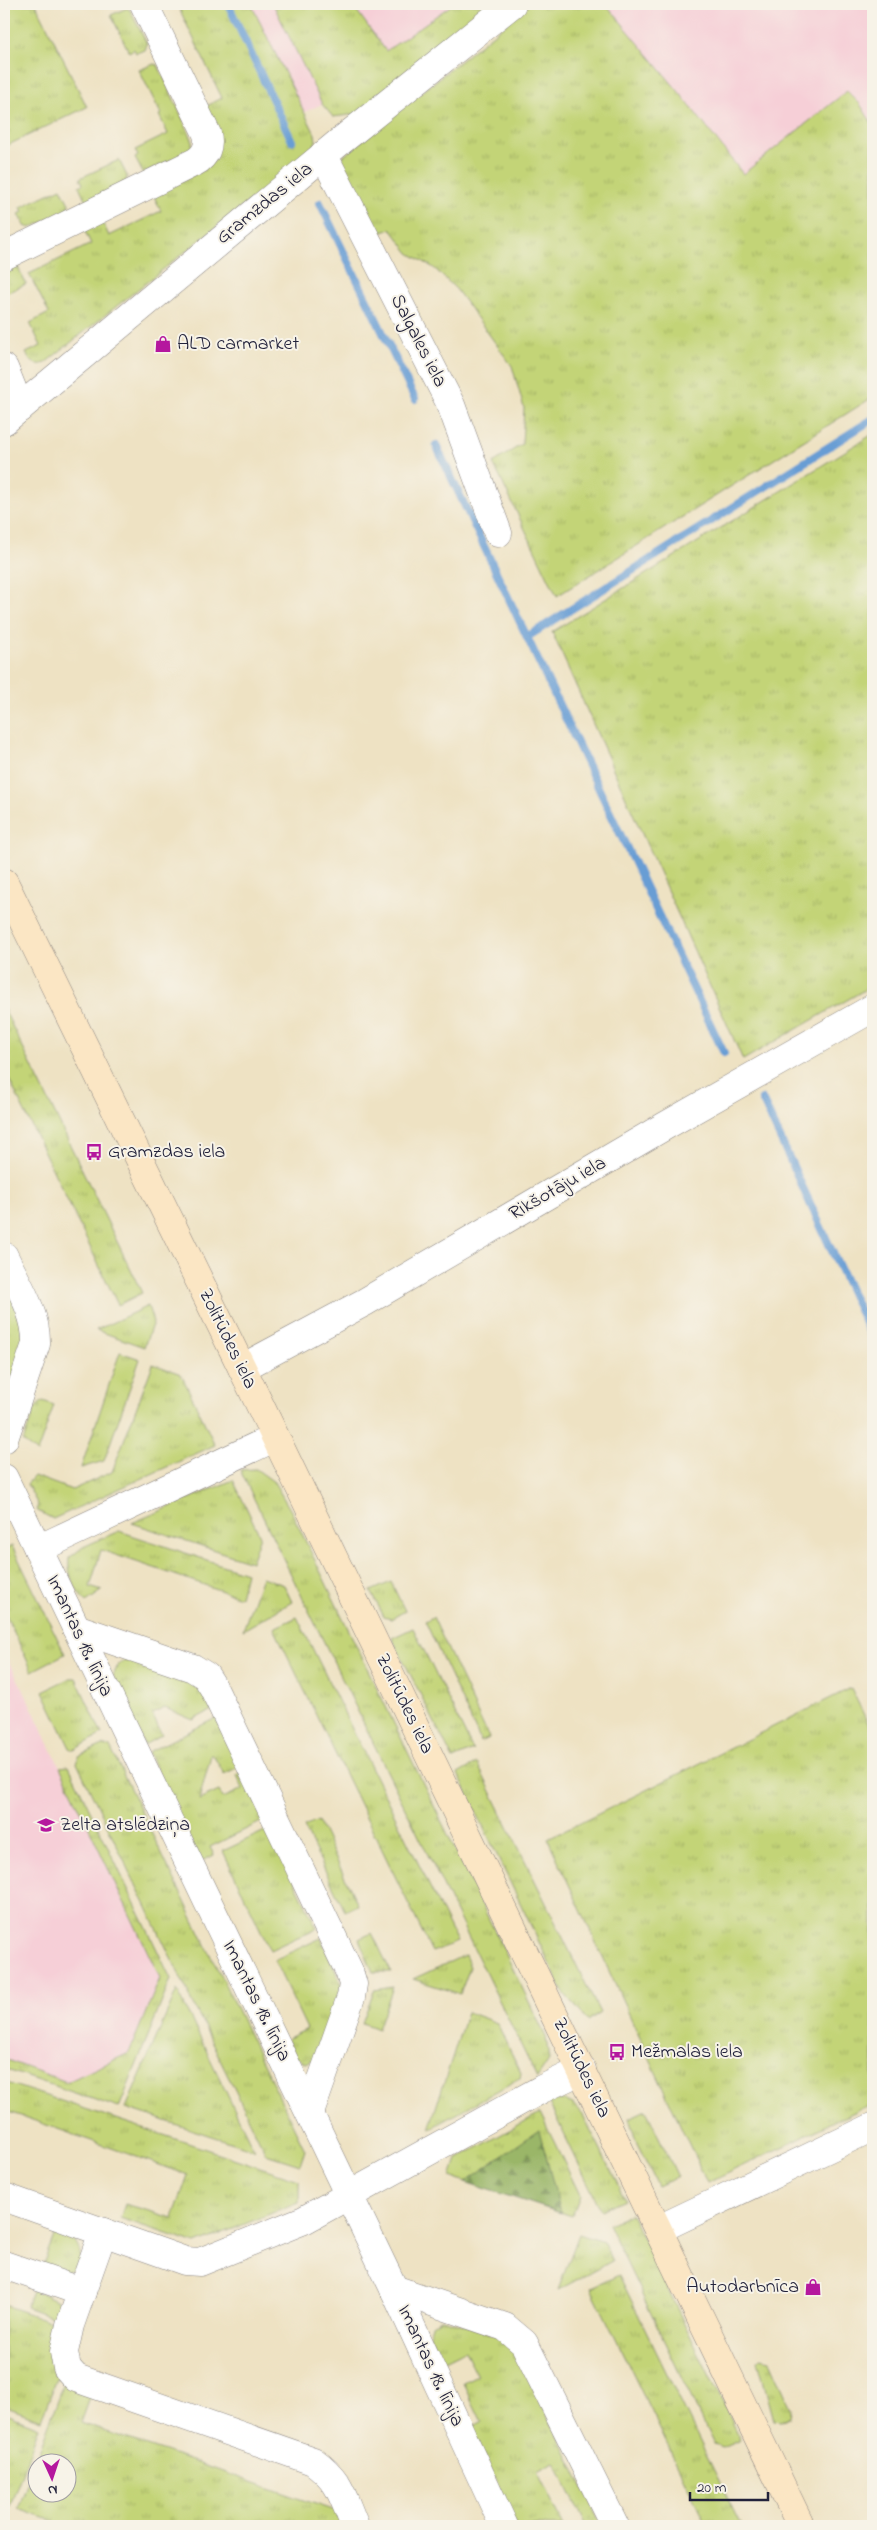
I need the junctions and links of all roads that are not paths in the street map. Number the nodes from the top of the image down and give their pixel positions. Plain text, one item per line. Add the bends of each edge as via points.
1 (144, 4) edge
2 (512, 4) edge
3 (324, 156) junction
4 (4, 256) edge
5 (4, 368) edge
6 (12, 414) edge
7 (498, 533) dead end
8 (4, 882) edge
9 (873, 1008) edge
10 (4, 1256) edge
11 (242, 1368) junction
12 (4, 1438) edge
13 (274, 1438) junction
14 (4, 1478) edge
15 (38, 1549) junction
16 (76, 1628) junction
17 (582, 2070) junction
18 (310, 2113) junction
19 (873, 2127) edge
20 (4, 2197) edge
21 (348, 2198) junction
22 (659, 2229) junction
23 (103, 2232) junction
24 (4, 2265) edge
25 (394, 2289) junction
26 (82, 2292) junction
27 (355, 2526) edge
28 (504, 2526) edge
29 (614, 2526) edge
30 (801, 2526) edge

1 - 4 street via 207,134 206,152 195,162
2 - 3 street, Gramzdas iela
3 - 6 street, Gramzdas iela
3 - 7 street, Salgales iela via 451,405
5 - 6 street, Gramzdas iela
8 - 11 street, Zolitūdes iela
9 - 11 street, Rikšotāju iela via 664,1126 365,1302
10 - 12 street via 33,1316 36,1331 36,1344
11 - 13 street, Zolitūdes iela
13 - 15 street
13 - 17 street, Zolitūdes iela
14 - 15 street, Imantas 18. līnija
15 - 16 street, Imantas 18. līnija
16 - 18 street, Imantas 18. līnija
16 - 18 street via 193,1668 206,1676 334,1937 353,1984 352,1997
17 - 21 street via 542,2089
17 - 22 street, Zolitūdes iela
18 - 21 street, Imantas 18. līnija
19 - 22 street
20 - 23 street
21 - 23 street via 304,2220 200,2262 186,2261
21 - 25 street, Imantas 18. līnija
22 - 30 street, Zolitūdes iela
23 - 26 street
24 - 26 street
25 - 28 street, Imantas 18. līnija
25 - 29 street via 505,2327 524,2342
26 - 27 street via 64,2352 67,2368 76,2378 313,2461 338,2485

